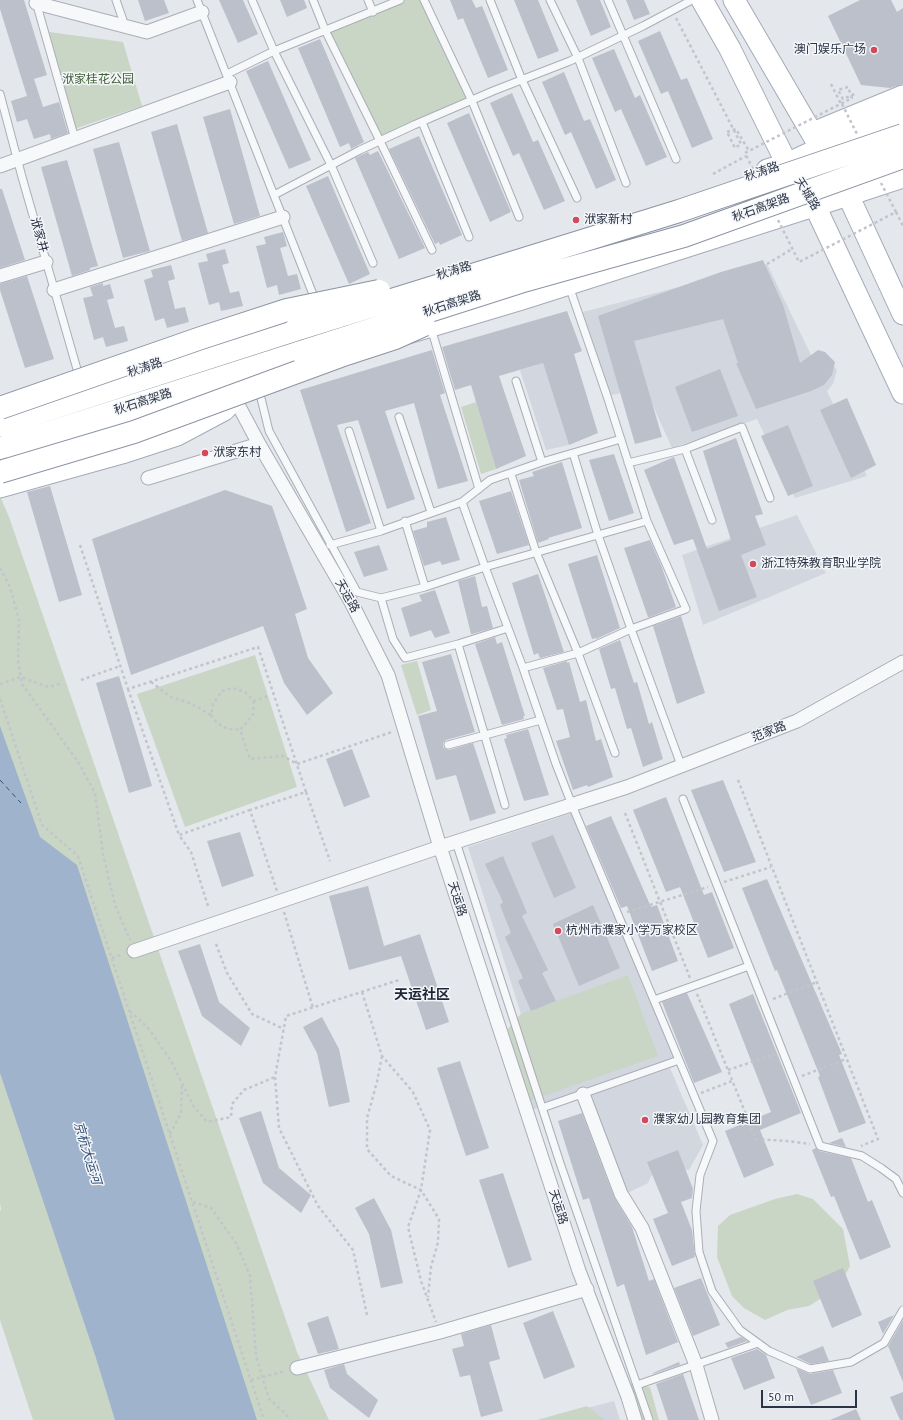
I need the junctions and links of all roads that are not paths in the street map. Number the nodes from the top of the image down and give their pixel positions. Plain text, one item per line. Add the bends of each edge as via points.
1 (116, 0) edge
2 (197, 0) edge
3 (252, 0) edge
4 (313, 0) edge
5 (368, 0) edge
6 (400, 0) edge
7 (424, 0) edge
8 (490, 0) edge
9 (550, 0) edge
10 (608, 0) edge
11 (692, 0) edge
12 (702, 0) edge
13 (734, 0) edge
14 (36, 1) edge
15 (202, 12) junction
16 (373, 12) junction
17 (126, 26) junction
18 (325, 30) junction
19 (625, 35) junction
20 (274, 51) junction
21 (578, 58) junction
22 (228, 78) junction
23 (522, 80) junction
24 (0, 94) edge
25 (903, 96) edge
26 (472, 100) junction
27 (903, 117) edge
28 (422, 122) junction
29 (903, 135) edge
30 (75, 139) junction
31 (817, 140) junction
32 (380, 141) junction
33 (903, 157) edge
34 (676, 159) dead end
35 (17, 160) junction
36 (787, 164) junction
37 (331, 165) junction
38 (0, 166) edge
39 (903, 177) edge
40 (626, 183) dead end
41 (274, 195) junction
42 (848, 195) junction
43 (577, 198) dead end
44 (816, 206) junction
45 (283, 217) junction
46 (519, 218) dead end
47 (469, 237) dead end
48 (432, 250) dead end
49 (46, 262) junction
50 (373, 263) dead end
51 (516, 272) junction
52 (0, 276) edge
53 (568, 284) junction
54 (54, 290) junction
55 (320, 313) junction
56 (903, 314) edge
57 (430, 326) junction
58 (219, 343) junction
59 (79, 376) junction
60 (256, 378) junction
61 (516, 381) dead end
62 (903, 393) edge
63 (0, 399) edge
64 (235, 399) junction
65 (0, 408) edge
66 (0, 412) edge
67 (399, 417) dead end
68 (0, 425) edge
69 (349, 431) dead end
70 (621, 439) junction
71 (259, 444) junction
72 (0, 448) edge
73 (685, 449) junction
74 (573, 453) junction
75 (0, 458) edge
76 (542, 462) junction
77 (628, 462) junction
78 (0, 472) edge
79 (511, 474) junction
80 (148, 478) dead end
81 (0, 487) edge
82 (479, 489) junction
83 (770, 498) dead end
84 (462, 502) junction
85 (431, 512) junction
86 (712, 520) dead end
87 (648, 521) junction
88 (405, 522) junction
89 (381, 531) junction
90 (598, 535) junction
91 (330, 545) junction
92 (536, 552) junction
93 (485, 567) junction
94 (426, 587) junction
95 (380, 598) junction
96 (508, 628) junction
97 (631, 629) junction
98 (458, 644) junction
99 (578, 653) junction
100 (903, 662) edge
101 (523, 668) junction
102 (541, 720) junction
103 (484, 736) junction
104 (448, 744) dead end
105 (615, 753) dead end
106 (681, 765) junction
107 (684, 799) dead end
108 (505, 805) dead end
109 (572, 805) junction
110 (456, 842) junction
111 (440, 847) junction
112 (134, 951) road end
113 (749, 966) junction
114 (654, 1000) junction
115 (679, 1060) junction
116 (583, 1094) junction
117 (542, 1108) junction
118 (903, 1193) edge
119 (587, 1289) junction
120 (903, 1310) edge
121 (758, 1343) junction
122 (696, 1365) junction
123 (297, 1368) road end
124 (638, 1385) junction
125 (634, 1420) edge
126 (649, 1420) edge
127 (712, 1420) edge

1 - 17 lane
2 - 15 lane
3 - 20 lane
4 - 18 lane
5 - 16 lane
6 - 16 lane
7 - 26 lane
8 - 23 lane
9 - 21 lane
10 - 19 lane
11 - 19 lane
12 - 36 main road, 天城路
13 - 31 main road
14 - 17 street
14 - 30 lane
15 - 17 street via 147,32
15 - 22 lane
16 - 18 lane
18 - 20 lane
18 - 32 lane
19 - 21 lane
19 - 34 lane
20 - 22 lane
20 - 37 lane
21 - 23 lane
21 - 40 lane
22 - 30 street
22 - 41 lane
23 - 26 lane
23 - 43 lane
24 - 35 lane, 洑家井
25 - 31 main road
26 - 28 lane
26 - 46 lane
27 - 31 main road, 秋涛路
28 - 32 lane
28 - 47 lane
29 - 51 highway, 秋石高架路, bridge via 679,211
30 - 35 street
31 - 36 main road, 秋涛路
31 - 42 main road
32 - 37 lane
32 - 48 lane
33 - 51 highway, 秋石高架路, bridge via 684,236
35 - 38 street
35 - 49 lane, 洑家井
36 - 44 main road, 天城路
36 - 55 main road, 秋涛路
37 - 41 lane
37 - 50 lane
39 - 42 main road
41 - 45 lane
42 - 44 main road
42 - 56 main road
44 - 53 main road
44 - 62 main road, 天城路
45 - 54 street
45 - 55 lane
49 - 52 street
49 - 54 lane, 洑家井
51 - 65 highway, bridge via 287,310
51 - 68 highway, 秋石高架路, bridge via 295,330
51 - 72 highway, 秋石高架路, bridge
51 - 78 highway, bridge via 395,338 134,432
53 - 57 main road
53 - 70 lane
54 - 59 lane, 洑家井
55 - 58 main road, 秋涛路
57 - 60 main road
57 - 82 lane
58 - 59 main road via 119,363
58 - 66 main road, 秋涛路 via 94,386
59 - 63 main road
60 - 64 main road
60 - 75 main road via 124,423
60 - 91 lane via 270,431
61 - 76 lane
64 - 71 street, 天运路
64 - 81 main road via 224,410 177,435
67 - 85 lane
69 - 89 lane
70 - 74 lane
70 - 77 lane
71 - 80 street
71 - 111 street, 天运路 via 351,602 388,675
73 - 77 lane
73 - 83 lane via 742,427
73 - 86 lane
74 - 76 lane
74 - 90 lane
76 - 79 lane
77 - 87 lane
79 - 82 lane via 490,480
79 - 92 lane
82 - 84 lane
84 - 85 lane
84 - 93 lane
85 - 88 lane
87 - 90 lane
87 - 97 lane via 686,609
88 - 89 lane
88 - 94 lane
89 - 91 lane
90 - 92 lane
90 - 97 lane
91 - 95 lane via 357,592
92 - 93 lane
92 - 99 lane
93 - 94 lane
93 - 96 lane
94 - 95 lane
95 - 98 lane via 393,639 405,658
96 - 98 lane
96 - 101 lane
97 - 99 lane
97 - 106 lane
98 - 103 lane
99 - 101 lane
99 - 105 lane
100 - 106 street, 范家路 via 797,721
101 - 102 lane
102 - 103 lane
102 - 109 lane
103 - 104 lane
103 - 108 lane
106 - 109 street, 范家路 via 627,787
107 - 113 lane
109 - 110 street, 范家路
109 - 114 lane
110 - 111 street, 范家路
110 - 117 lane
111 - 112 street, 范家路
111 - 119 street, 天运路 via 579,1272
113 - 114 lane
113 - 118 lane via 820,1146 862,1156 896,1179
114 - 115 lane
115 - 116 lane
115 - 121 lane via 713,1141 700,1175 696,1211 699,1252 712,1291 740,1330
116 - 117 lane
116 - 122 street via 621,1194 642,1228
117 - 124 lane
119 - 123 street via 440,1332
119 - 125 street, 天运路 via 628,1397
120 - 121 lane via 884,1343 851,1362 810,1369 769,1351
121 - 122 lane
122 - 124 lane
122 - 127 street
124 - 126 lane

